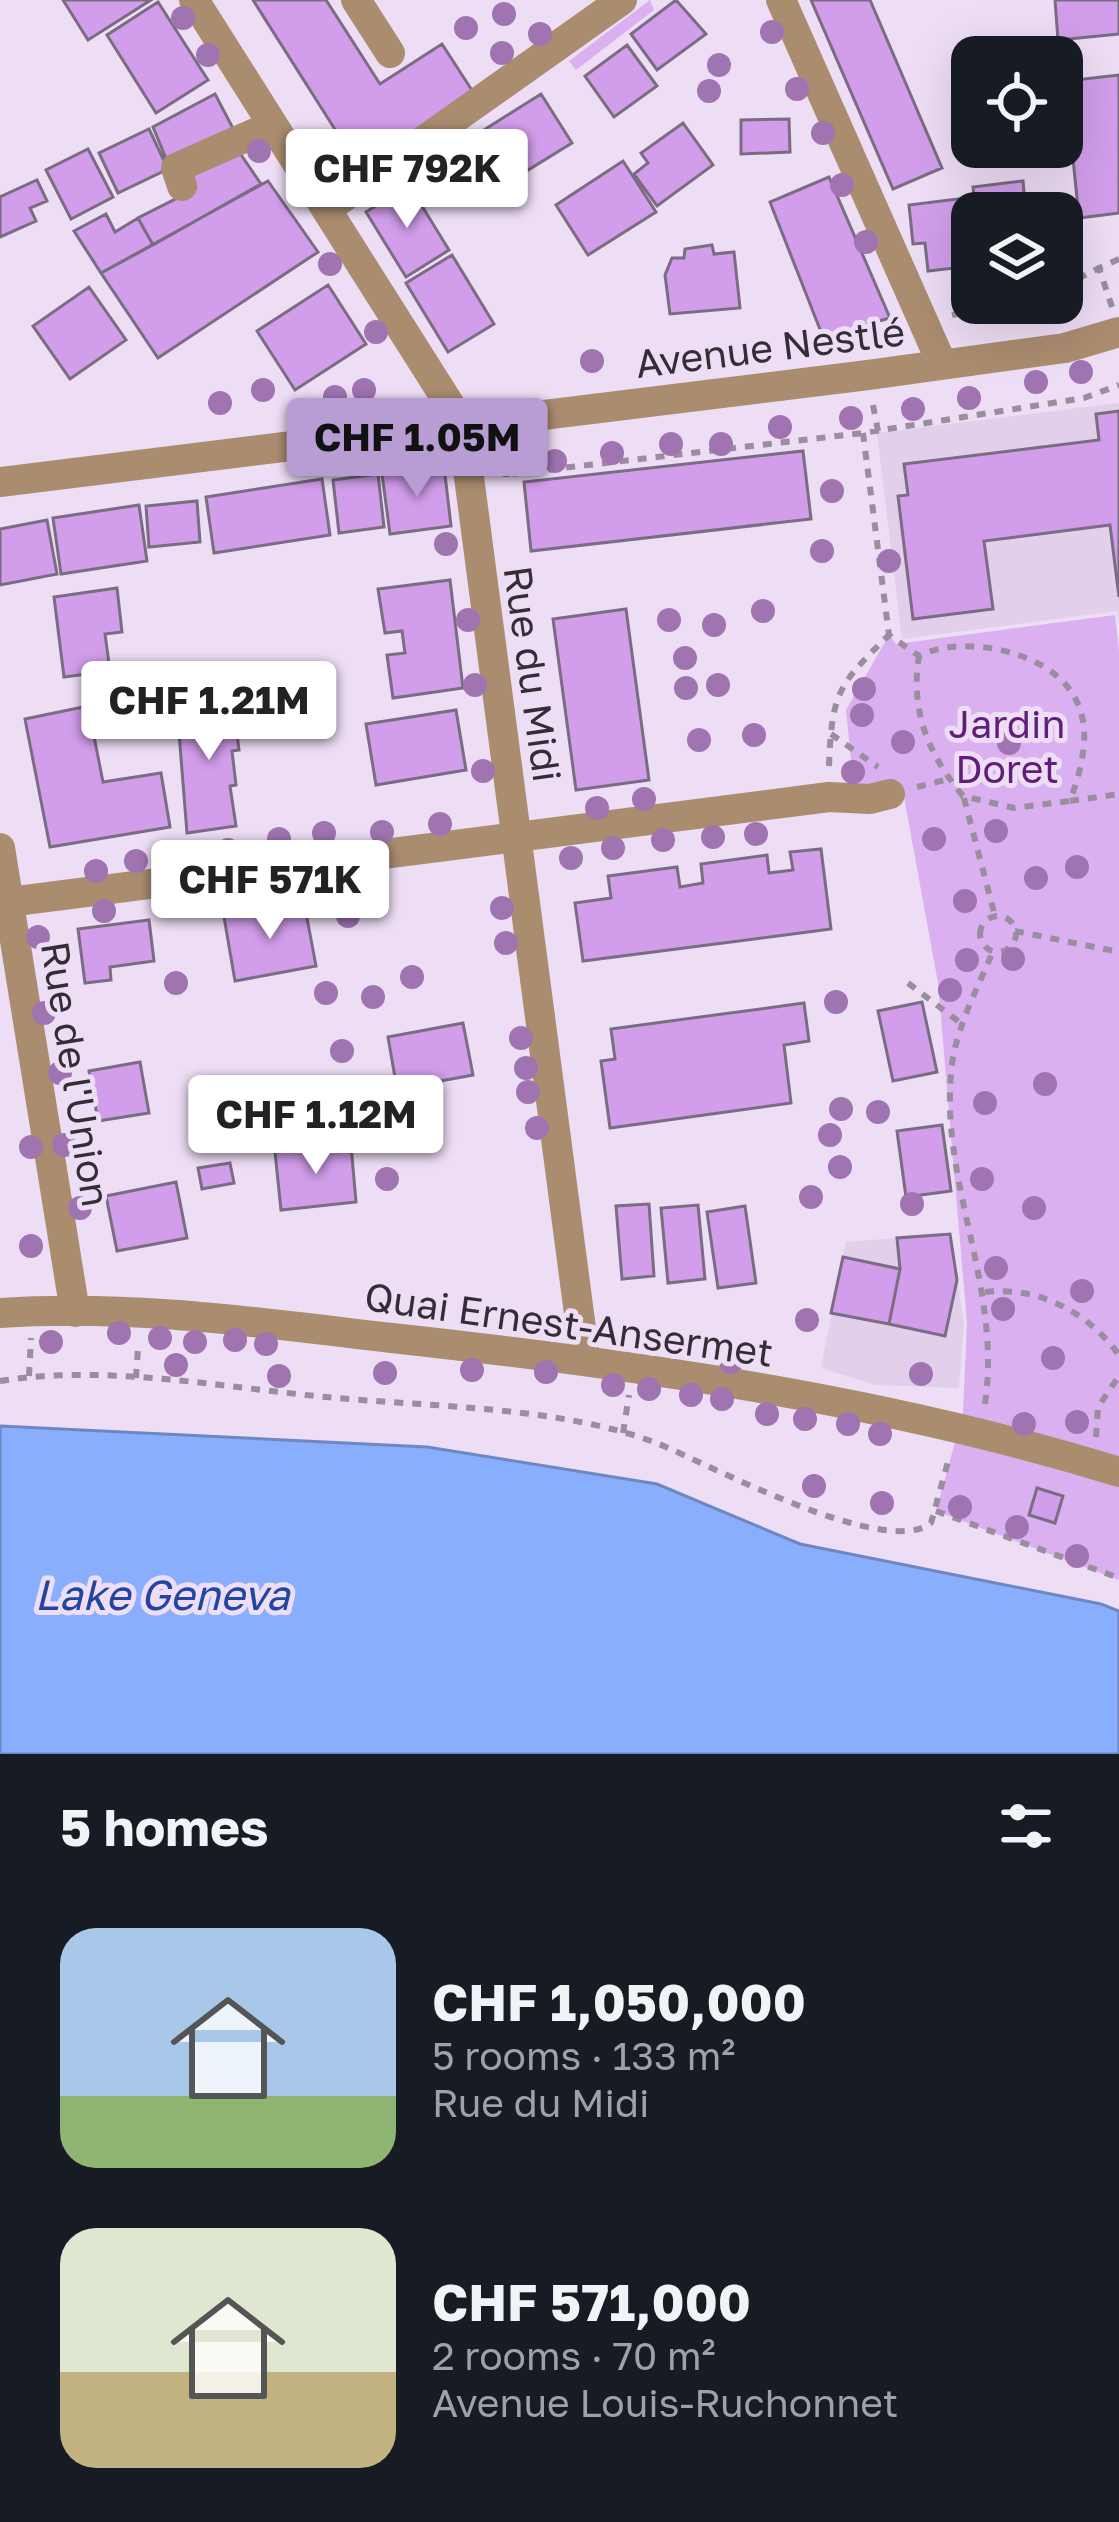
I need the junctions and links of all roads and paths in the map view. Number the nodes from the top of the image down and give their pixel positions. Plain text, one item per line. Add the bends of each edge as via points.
1 (194, 0) edge
2 (356, 0) edge
3 (622, 0) edge
4 (781, 0) edge
5 (390, 52) dead end
6 (273, 125) junction
7 (182, 186) dead end
8 (327, 209) junction
9 (1119, 259) edge
10 (1100, 268) junction
11 (1083, 276) edge
12 (951, 315) edge
13 (943, 317) dead end
14 (1116, 321) edge
15 (942, 364) junction
16 (1119, 385) edge
17 (872, 396) dead end
18 (461, 424) junction
19 (878, 430) junction
20 (863, 433) junction
21 (485, 467) dead end
22 (0, 482) edge
23 (889, 635) junction
24 (919, 656) junction
25 (831, 734) junction
26 (892, 786) joint
27 (1119, 794) edge
28 (963, 796) junction
29 (829, 797) junction
30 (1070, 801) junction
31 (514, 836) junction
32 (0, 848) edge
33 (4, 902) edge
34 (995, 916) junction
35 (1015, 931) junction
36 (993, 952) junction
37 (1119, 952) edge
38 (908, 983) dead end
39 (962, 1024) junction
40 (985, 1292) junction
41 (75, 1312) junction
42 (0, 1313) edge
43 (138, 1348) dead end
44 (1119, 1355) edge
45 (585, 1359) junction
46 (1119, 1376) edge
47 (136, 1378) junction
48 (0, 1381) edge
49 (630, 1386) dead end
50 (969, 1428) junction
51 (623, 1433) junction
52 (1107, 1468) edge
53 (936, 1511) junction
54 (1119, 1578) edge

1 - 6 street, Rue du Midi
2 - 5 street
3 - 8 street
4 - 15 street
6 - 7 street via 176,169
6 - 8 street, Rue du Midi
8 - 18 street, Rue du Midi
9 - 10 path
10 - 11 path
10 - 14 path
12 - 13 path
14 - 15 street, Avenue Nestlé via 1065,348
15 - 18 street, Avenue Nestlé
16 - 19 path via 1084,398
17 - 19 path
18 - 22 street, Avenue Nestlé
18 - 31 street, Rue du Midi
19 - 20 path
20 - 21 path via 511,474
20 - 23 path
23 - 24 path
23 - 25 path via 845,678
24 - 28 path via 922,728
24 - 30 path via 938,646 1000,651 1072,691 1084,724 1084,761
25 - 26 path
25 - 29 path
26 - 29 street via 870,800
27 - 30 path
28 - 30 path via 1014,808
28 - 34 path
29 - 31 street
31 - 33 street
31 - 45 street, Rue du Midi
32 - 33 street, Rue de l'Union
33 - 41 street, Rue de l'Union
34 - 35 path
34 - 36 path via 980,937
35 - 36 path via 1010,947
35 - 37 path
36 - 39 path
38 - 39 path
39 - 40 path via 950,1094
40 - 44 path via 1050,1299
40 - 50 path via 989,1380
41 - 42 street, Quai Ernest-Ansermet
41 - 45 street, Quai Ernest-Ansermet via 271,1324
43 - 47 path
45 - 50 street, Quai Ernest-Ansermet
46 - 52 path via 1098,1407
47 - 48 path
47 - 51 path via 514,1414
49 - 51 path
50 - 52 street, Quai Ernest-Ansermet
50 - 53 path
51 - 53 path via 822,1514 889,1531 924,1528
53 - 54 path

